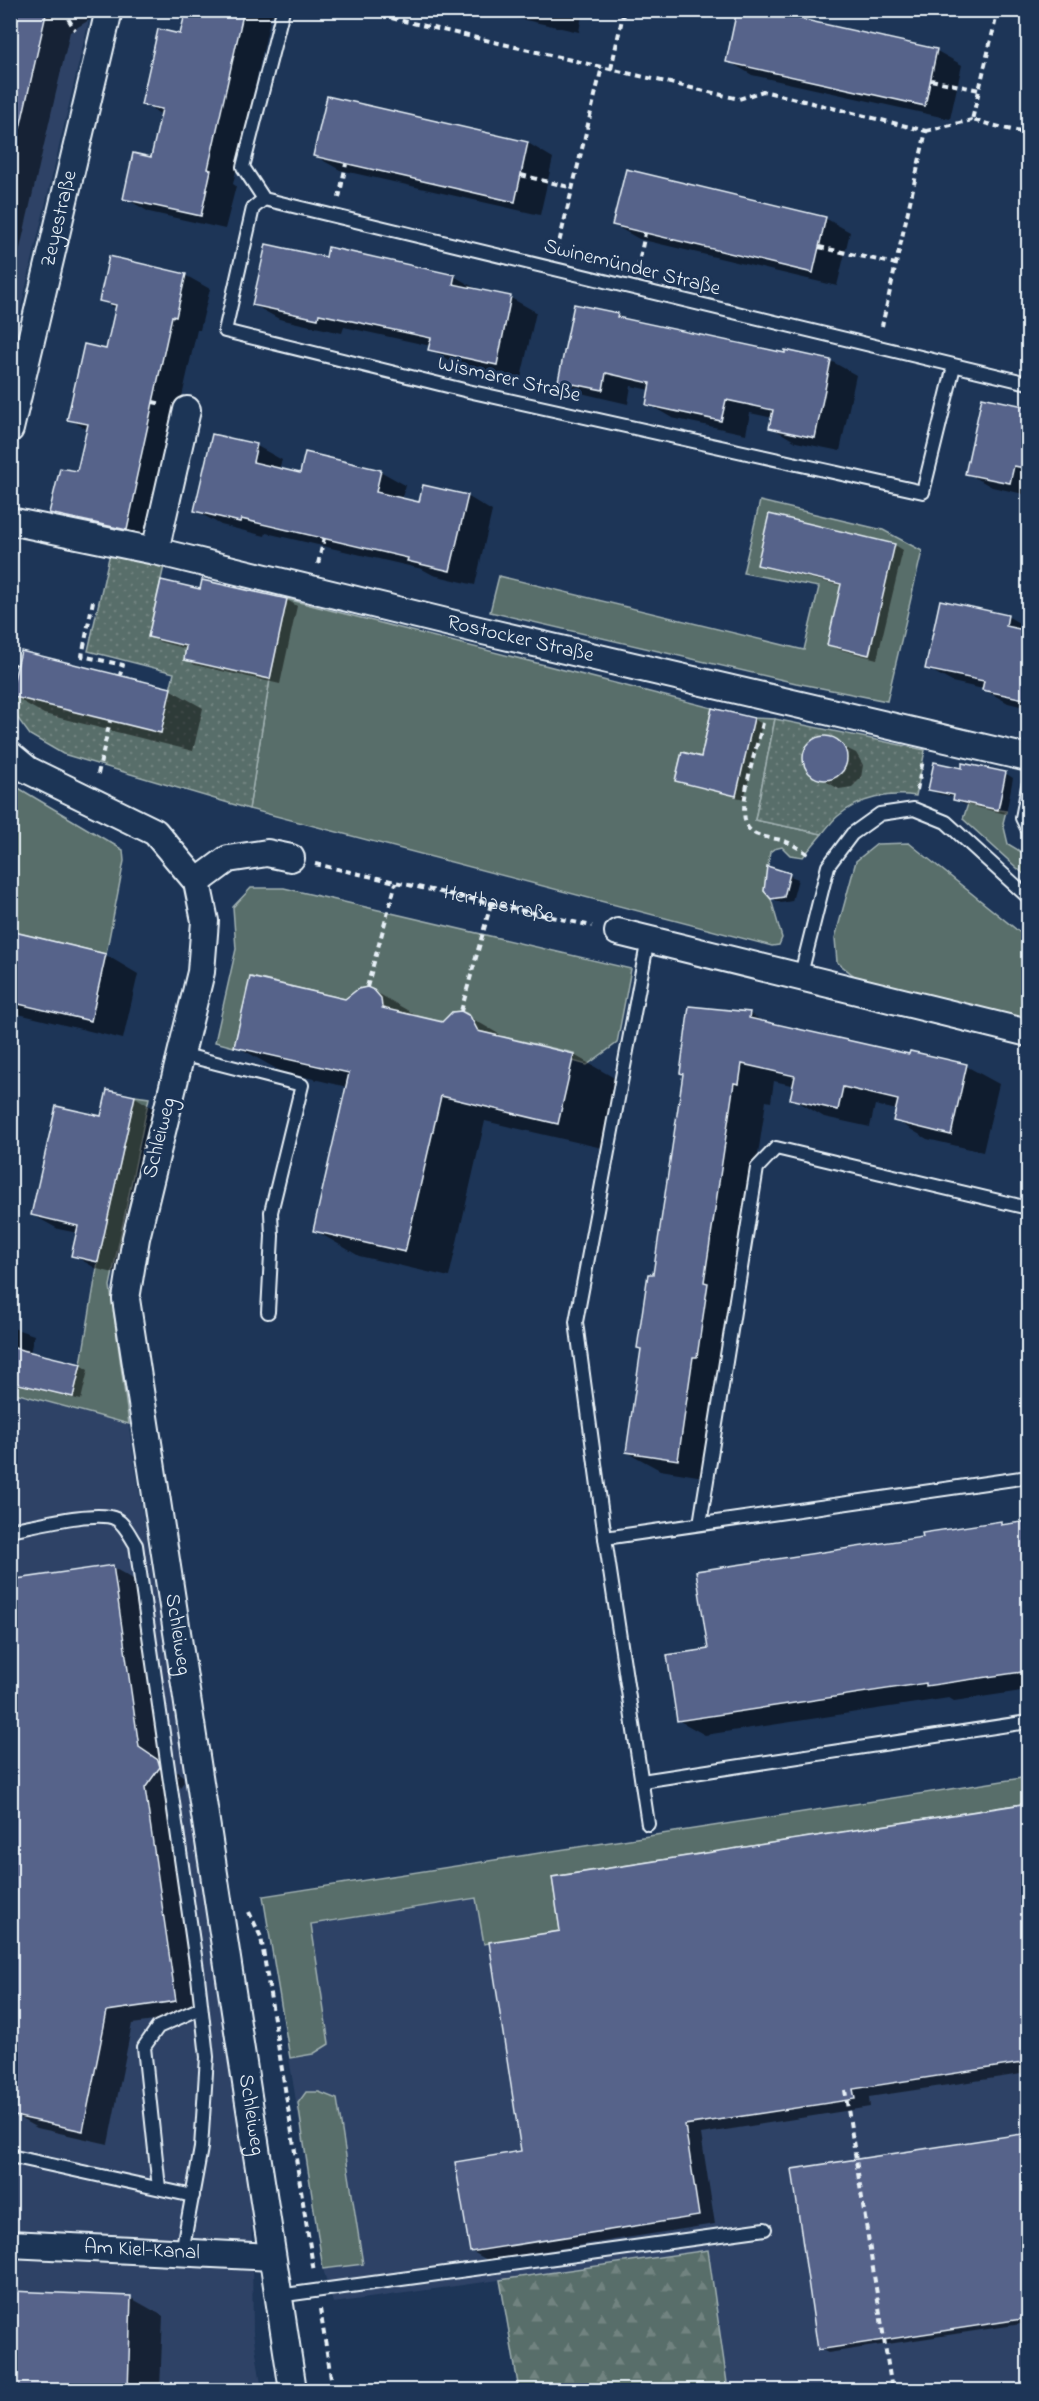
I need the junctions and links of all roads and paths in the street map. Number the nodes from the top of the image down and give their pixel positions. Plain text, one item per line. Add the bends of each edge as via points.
1 (109, 10) edge
2 (283, 10) edge
3 (385, 10) edge
4 (624, 10) edge
5 (998, 10) edge
6 (602, 68) junction
7 (611, 69) junction
8 (931, 80) dead end
9 (979, 90) junction
10 (972, 120) junction
11 (926, 131) junction
12 (1029, 134) edge
13 (346, 164) dead end
14 (521, 175) dead end
15 (573, 188) junction
16 (264, 199) junction
17 (335, 216) junction
18 (645, 233) dead end
19 (819, 247) dead end
20 (896, 264) junction
21 (553, 269) junction
22 (634, 289) junction
23 (877, 348) junction
24 (954, 366) junction
25 (1029, 383) edge
26 (187, 410) dead end
27 (10, 429) edge
28 (10, 521) edge
29 (155, 551) junction
30 (93, 602) dead end
31 (10, 664) edge
32 (17, 666) dead end
33 (120, 675) dead end
34 (770, 696) junction
35 (110, 721) dead end
36 (928, 735) junction
37 (10, 755) edge
38 (1029, 758) edge
39 (1029, 786) edge
40 (92, 801) junction
41 (914, 809) junction
42 (1029, 830) edge
43 (291, 858) joint
44 (828, 866) junction
45 (197, 882) junction
46 (396, 883) junction
47 (1029, 897) edge
48 (491, 904) junction
49 (618, 932) joint
50 (648, 939) junction
51 (800, 978) junction
52 (367, 987) dead end
53 (461, 1011) dead end
54 (1029, 1033) edge
55 (181, 1054) junction
56 (1029, 1208) edge
57 (268, 1312) dead end
58 (1029, 1477) edge
59 (700, 1524) junction
60 (10, 1530) edge
61 (605, 1538) junction
62 (1029, 1722) edge
63 (642, 1781) junction
64 (648, 1824) dead end
65 (246, 1905) dead end
66 (201, 2008) junction
67 (845, 2090) dead end
68 (10, 2156) edge
69 (159, 2188) junction
70 (193, 2196) junction
71 (765, 2229) dead end
72 (10, 2244) edge
73 (182, 2252) junction
74 (272, 2257) junction
75 (317, 2291) junction
76 (278, 2296) junction
77 (293, 2391) edge
78 (333, 2391) edge
79 (892, 2391) edge

1 - 27 street, Zeyestraße
2 - 16 lane via 243,167
3 - 6 path via 391,18
4 - 7 path
5 - 9 path
6 - 7 path
6 - 15 path
7 - 11 path via 739,99 763,91
8 - 9 path
9 - 10 path
10 - 11 path
10 - 12 path
11 - 20 path
13 - 17 path
14 - 15 path
15 - 21 path
16 - 17 lane, Swinemünder Straße
16 - 24 lane, Wismarer Straße via 253,208 225,332 468,391 923,492
17 - 21 lane, Swinemünder Straße
18 - 22 path
19 - 20 path
20 - 23 path
21 - 22 lane, Swinemünder Straße
22 - 23 lane, Swinemünder Straße
23 - 24 lane, Swinemünder Straße
24 - 25 lane, Swinemünder Straße
26 - 29 street
28 - 29 street, Rostocker Straße
29 - 34 street, Rostocker Straße
30 - 33 path via 82,656 123,666
31 - 32 path
34 - 36 street, Rostocker Straße
34 - 44 path via 743,804 744,820 749,830 758,835 785,841
35 - 40 path
36 - 38 street, Rostocker Straße
36 - 41 path
37 - 40 street via 28,770
39 - 42 lane via 1022,818
40 - 45 street via 155,832
41 - 44 lane via 880,814 852,834
41 - 47 lane via 946,822
43 - 45 street via 267,853 228,859
43 - 46 path, Herthastraße
44 - 51 lane
45 - 55 street, Schleiweg via 205,921 201,972
46 - 48 path, Herthastraße
46 - 52 path
48 - 49 path, Herthastraße
48 - 53 path
49 - 50 street
50 - 51 street
50 - 61 lane via 576,1322
51 - 54 street
55 - 57 lane via 302,1085 271,1212
55 - 74 street, Schleiweg via 136,1238 126,1299
56 - 59 lane via 776,1148 757,1168
58 - 59 lane
59 - 61 lane
60 - 66 lane via 95,1515 115,1518 136,1545
61 - 63 lane
62 - 63 lane
63 - 64 lane
65 - 75 path via 261,1937
66 - 69 lane via 158,2027 144,2047
66 - 70 lane via 207,2057 201,2148
67 - 79 path
68 - 69 lane
69 - 70 lane
70 - 73 lane
71 - 75 lane
72 - 73 street, Am Kiel-Kanal
73 - 74 street, Am Kiel-Kanal
74 - 76 street, Schleiweg
75 - 76 lane
75 - 78 path
76 - 77 street, Schleiweg

